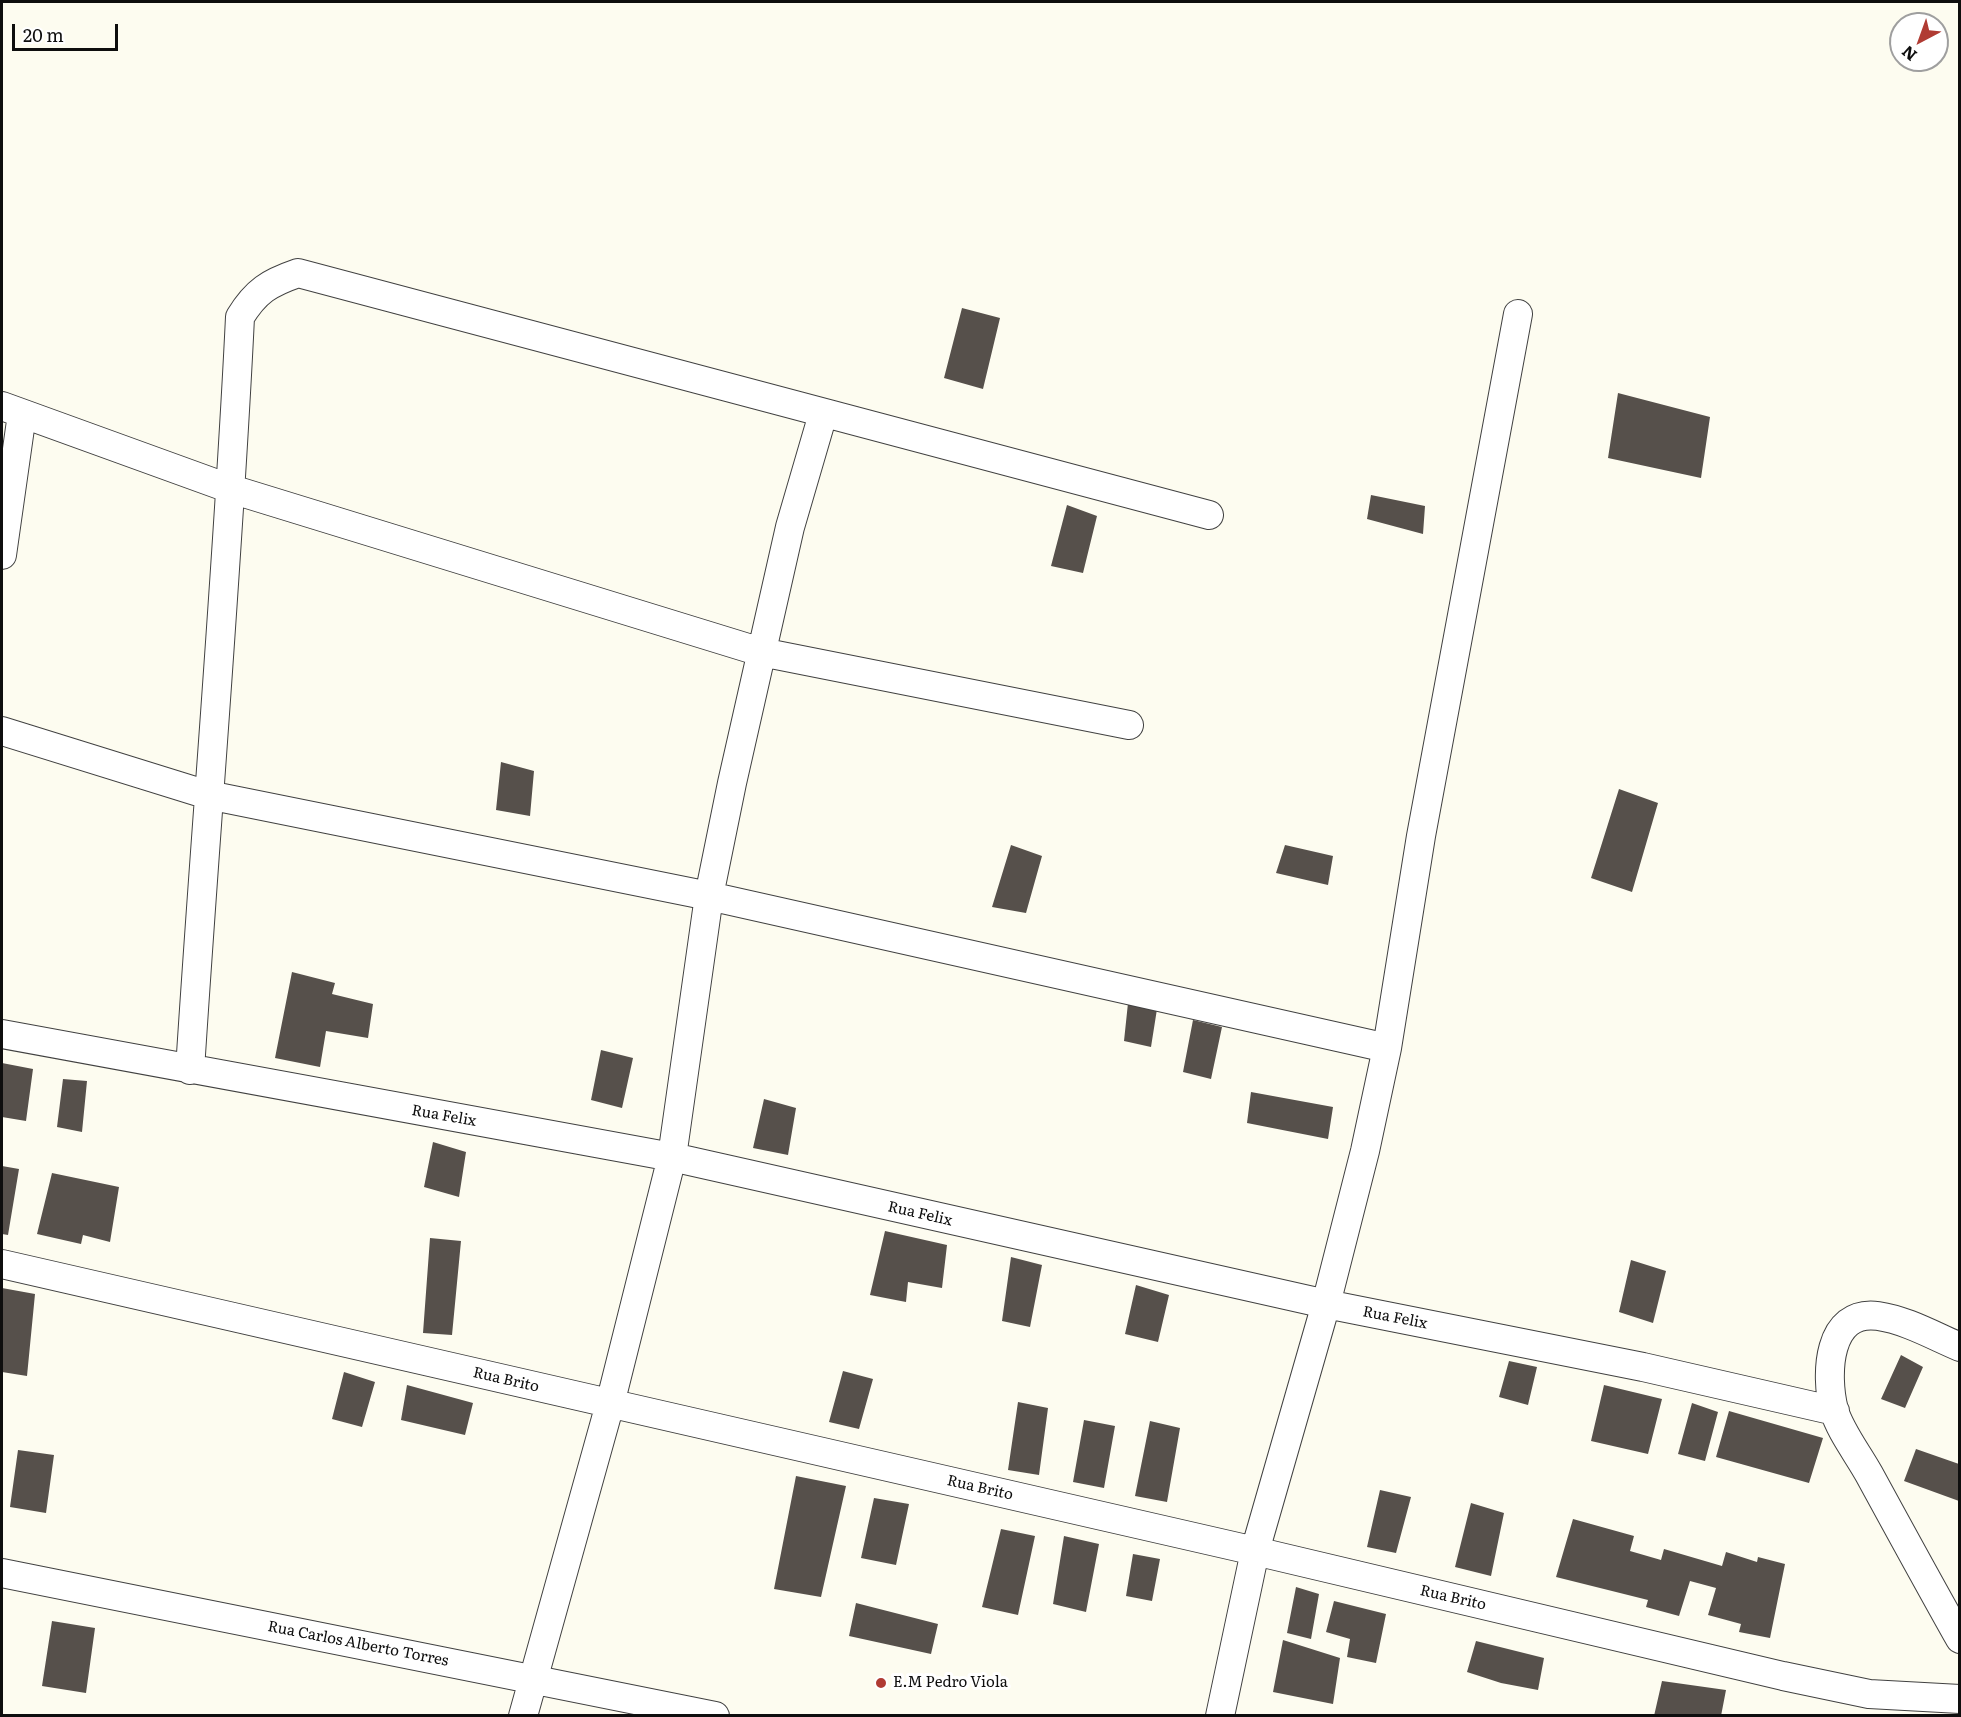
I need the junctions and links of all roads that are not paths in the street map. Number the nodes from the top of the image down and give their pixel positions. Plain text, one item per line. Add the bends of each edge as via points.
1 (1518, 314) dead end
2 (12, 410) edge
3 (823, 414) junction
4 (231, 489) junction
5 (1209, 515) dead end
6 (2, 555) edge
7 (761, 652) junction
8 (1129, 725) dead end
9 (2, 730) edge
10 (208, 795) junction
11 (709, 896) junction
12 (2, 1034) edge
13 (1387, 1048) junction
14 (190, 1070) junction
15 (672, 1157) junction
16 (2, 1264) edge
17 (1326, 1304) junction
18 (1959, 1347) edge
19 (610, 1404) junction
20 (1835, 1412) junction
21 (1256, 1551) junction
22 (2, 1573) edge
23 (1959, 1639) edge
24 (533, 1679) junction
25 (1959, 1699) edge
26 (523, 1716) edge
27 (715, 1716) edge
28 (1220, 1716) edge

1 - 13 street via 1421,836
2 - 4 street
2 - 6 street
3 - 4 street via 298,273 279,279 252,297 240,317
3 - 5 street
3 - 7 street via 790,528
4 - 7 street
4 - 10 street
7 - 8 street
7 - 11 street
9 - 10 street
10 - 11 street
10 - 14 street
11 - 13 street
11 - 15 street
12 - 14 street, Rua Felix
13 - 17 street
14 - 15 street, Rua Felix
15 - 17 street, Rua Felix
15 - 19 street
16 - 19 street, Rua Brito
17 - 20 street, Rua Felix via 1643,1367
17 - 21 street
18 - 20 street via 1899,1321 1877,1316 1848,1323 1838,1334 1830,1363
19 - 21 street, Rua Brito
19 - 24 street
20 - 23 street
21 - 25 street, Rua Brito via 1783,1676 1869,1694
21 - 28 street
22 - 24 street, Rua Carlos Alberto Torres
24 - 26 street
24 - 27 street, Rua Carlos Alberto Torres

